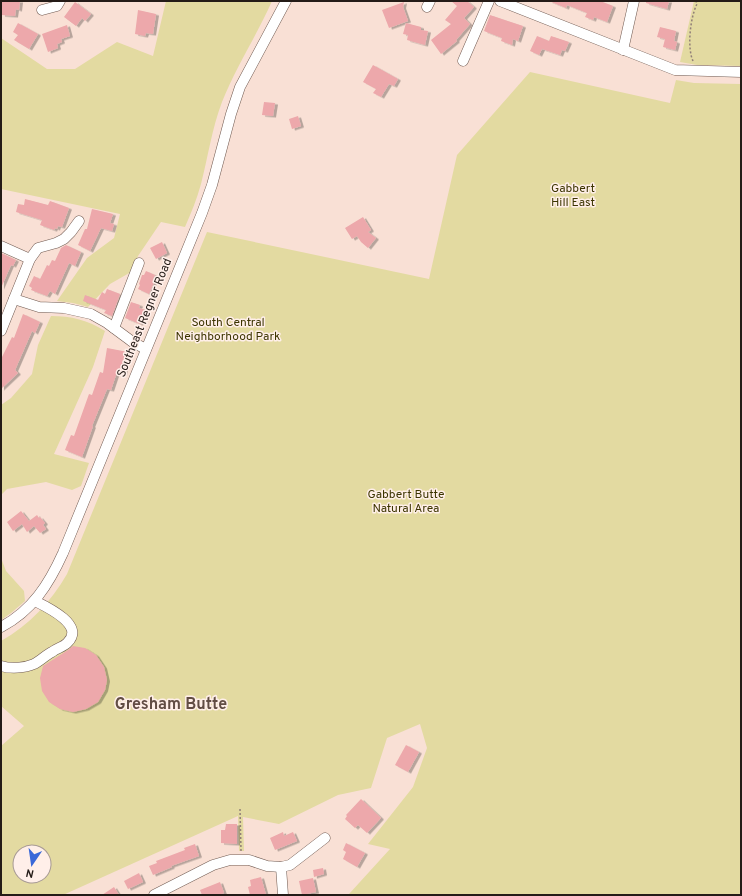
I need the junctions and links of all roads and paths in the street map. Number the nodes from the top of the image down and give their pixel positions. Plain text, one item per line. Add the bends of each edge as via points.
1 (60, 1) edge
2 (286, 1) edge
3 (489, 1) edge
4 (500, 1) edge
5 (634, 1) edge
6 (696, 1) edge
7 (42, 10) dead end
8 (623, 50) junction
9 (463, 61) dead end
10 (698, 71) junction
11 (741, 72) edge
12 (78, 221) dead end
13 (1, 246) edge
14 (30, 259) junction
15 (139, 263) dead end
16 (14, 298) junction
17 (114, 328) junction
18 (1, 331) edge
19 (146, 349) junction
20 (35, 601) junction
21 (1, 627) edge
22 (1, 666) edge
23 (240, 809) dead end
24 (325, 838) dead end
25 (242, 859) junction
26 (281, 867) junction
27 (154, 895) edge
28 (283, 895) edge

1 - 7 street via 57,6
2 - 19 street, Southeast Regner Road via 240,87 202,213
3 - 9 street
4 - 8 street
5 - 8 street
6 - 10 path via 691,27 690,54
8 - 10 street via 675,70
10 - 11 street
12 - 14 street via 64,239 38,248
13 - 14 street
14 - 16 street
15 - 17 street
16 - 17 street via 39,307 77,310 99,318
16 - 18 street
17 - 19 street
19 - 20 street, Southeast Regner Road via 64,553
20 - 21 street, Southeast Regner Road via 15,619
20 - 22 street via 67,621 72,629 70,639 67,644 35,664 7,668
23 - 25 path
24 - 26 street via 298,860
25 - 26 street
25 - 27 street via 217,864
26 - 28 street

